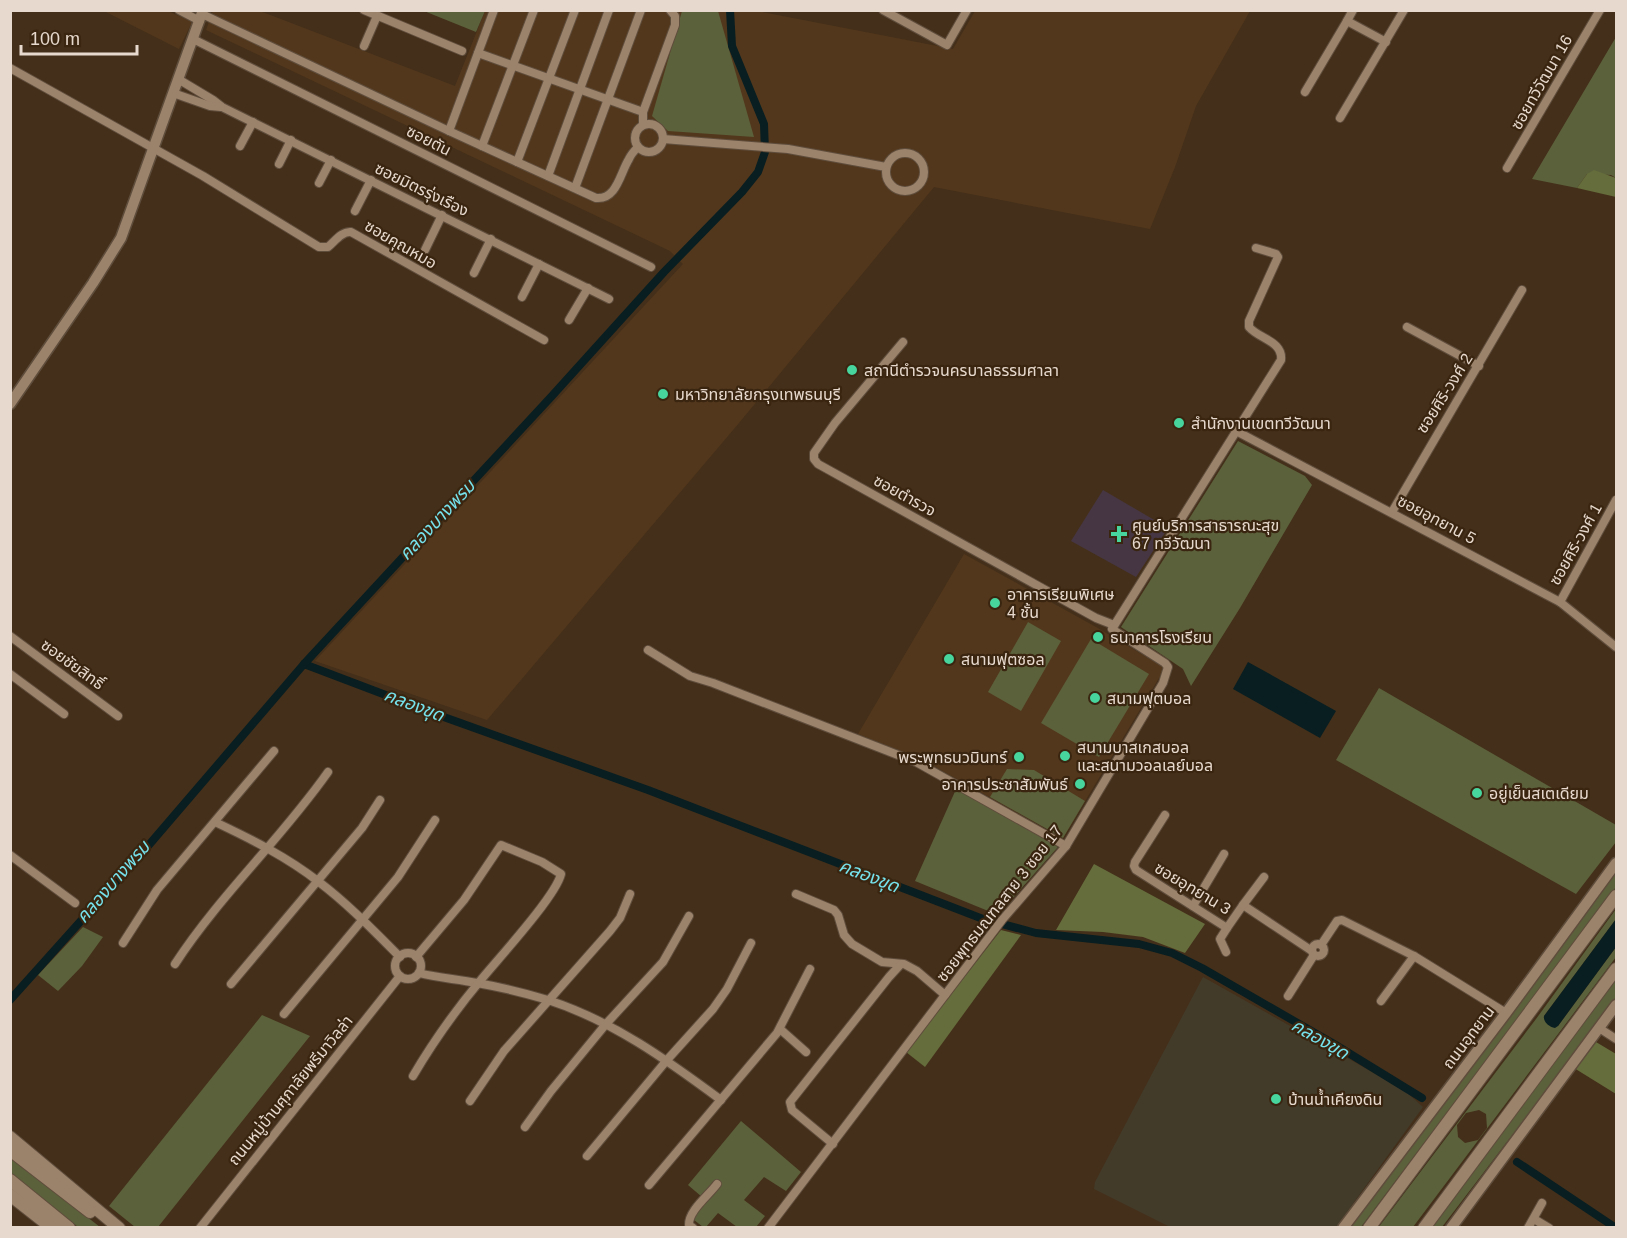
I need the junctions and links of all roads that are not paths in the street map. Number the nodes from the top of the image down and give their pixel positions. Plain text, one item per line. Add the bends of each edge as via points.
1 (179, 10) edge
2 (364, 10) edge
3 (494, 10) edge
4 (534, 10) edge
5 (575, 10) edge
6 (609, 10) edge
7 (641, 10) edge
8 (670, 10) edge
9 (883, 10) edge
10 (967, 10) edge
11 (1353, 10) edge
12 (1404, 10) edge
13 (1600, 10) edge
14 (202, 15) edge
15 (377, 16) junction
16 (1347, 21) junction
17 (193, 39) junction
18 (1386, 42) junction
19 (364, 46) dead end
20 (462, 51) dead end
21 (478, 53) junction
22 (513, 66) junction
23 (10, 68) edge
24 (549, 78) junction
25 (178, 79) junction
26 (580, 89) junction
27 (1305, 92) dead end
28 (173, 93) junction
29 (608, 99) junction
30 (222, 107) junction
31 (643, 112) junction
32 (1340, 118) dead end
33 (253, 122) junction
34 (644, 124) junction
35 (449, 131) junction
36 (663, 139) junction
37 (291, 140) junction
38 (240, 146) dead end
39 (482, 146) junction
40 (638, 147) junction
41 (154, 150) junction
42 (331, 160) junction
43 (517, 162) junction
44 (279, 164) dead end
45 (886, 167) junction
46 (1507, 168) dead end
47 (548, 176) junction
48 (371, 180) junction
49 (319, 183) dead end
50 (575, 189) junction
51 (355, 211) dead end
52 (442, 215) junction
53 (491, 239) junction
54 (1256, 248) dead end
55 (425, 250) dead end
56 (539, 264) junction
57 (651, 267) dead end
58 (474, 273) dead end
59 (588, 288) junction
60 (1522, 290) dead end
61 (522, 297) dead end
62 (609, 299) dead end
63 (569, 320) dead end
64 (1407, 327) dead end
65 (544, 340) dead end
66 (903, 342) dead end
67 (1479, 366) junction
68 (10, 404) edge
69 (1236, 431) junction
70 (1617, 500) edge
71 (1392, 512) junction
72 (1560, 602) junction
73 (1114, 625) junction
74 (10, 636) edge
75 (1617, 647) edge
76 (648, 650) dead end
77 (10, 674) edge
78 (64, 714) dead end
79 (118, 716) dead end
80 (274, 751) dead end
81 (328, 772) dead end
82 (380, 800) dead end
83 (1165, 815) dead end
84 (435, 820) dead end
85 (216, 822) junction
86 (1066, 846) junction
87 (268, 848) junction
88 (1224, 854) dead end
89 (10, 855) edge
90 (1617, 863) edge
91 (1264, 877) dead end
92 (318, 881) junction
93 (630, 894) dead end
94 (796, 894) dead end
95 (1617, 896) edge
96 (75, 903) dead end
97 (1243, 905) junction
98 (1192, 906) junction
99 (689, 916) dead end
100 (363, 920) junction
101 (1227, 928) junction
102 (123, 943) dead end
103 (751, 943) dead end
104 (1226, 952) dead end
105 (1313, 953) junction
106 (1414, 956) junction
107 (400, 957) junction
108 (416, 957) junction
109 (176, 964) dead end
110 (900, 965) junction
111 (810, 969) dead end
112 (1617, 969) edge
113 (418, 973) junction
114 (400, 976) junction
115 (478, 983) junction
116 (231, 984) dead end
117 (945, 994) junction
118 (1288, 996) dead end
119 (548, 1000) junction
120 (1382, 1001) dead end
121 (1617, 1005) edge
122 (1506, 1013) junction
123 (284, 1014) dead end
124 (606, 1024) junction
125 (1599, 1028) junction
126 (780, 1029) junction
127 (1617, 1039) edge
128 (806, 1052) dead end
129 (667, 1060) junction
130 (413, 1076) dead end
131 (721, 1100) junction
132 (470, 1101) dead end
133 (525, 1127) dead end
134 (10, 1137) edge
135 (833, 1144) junction
136 (10, 1150) edge
137 (587, 1156) dead end
138 (717, 1184) dead end
139 (650, 1185) dead end
140 (13, 1187) edge
141 (1542, 1203) dead end
142 (1533, 1219) junction
143 (202, 1224) edge
144 (52, 1227) edge
145 (69, 1227) edge
146 (110, 1227) edge
147 (119, 1227) edge
148 (193, 1227) edge
149 (693, 1227) edge
150 (768, 1227) edge
151 (1343, 1227) edge
152 (1369, 1227) edge
153 (1424, 1227) edge
154 (1451, 1227) edge
155 (1528, 1227) edge
156 (1549, 1227) edge

1 - 14 street
2 - 15 street
3 - 21 street
4 - 22 street
5 - 24 street
6 - 26 street
7 - 29 street
8 - 31 street via 675,25
9 - 10 street via 947,45
11 - 16 street
12 - 18 street
13 - 46 street, ซอยทวีวัฒนา 16
14 - 17 street
14 - 35 street
15 - 19 street
15 - 20 street
16 - 18 street
16 - 27 street
17 - 25 street
17 - 57 street, ซอยตัน
18 - 32 street
21 - 22 street
21 - 35 street
22 - 24 street
22 - 39 street
23 - 41 street
24 - 26 street
24 - 43 street
25 - 28 street
25 - 30 street, ซอยมิตรรุ่งเรือง
26 - 29 street
26 - 47 street
28 - 30 street, ซอยมิตรรุ่งเรือง
28 - 41 street
29 - 31 street
29 - 50 street
30 - 33 street, ซอยมิตรรุ่งเรือง
31 - 34 street
33 - 37 street, ซอยมิตรรุ่งเรือง
33 - 38 street
34 - 36 street via 657,126
34 - 40 street via 635,135
35 - 39 street
36 - 40 street via 653,151
36 - 45 street via 788,149
37 - 42 street, ซอยมิตรรุ่งเรือง
37 - 44 street
39 - 43 street
40 - 50 street via 609,195 598,199
41 - 65 street, ซอยคุณหมอ via 319,247 328,247 346,231 351,232
41 - 68 street via 121,238
42 - 48 street, ซอยมิตรรุ่งเรือง
42 - 49 street
43 - 47 street
45 - 45 street via 894,156 909,153 923,165 923,179 916,189 899,191 888,183
47 - 50 street
48 - 51 street
48 - 52 street, ซอยมิตรรุ่งเรือง
52 - 53 street, ซอยมิตรรุ่งเรือง
52 - 55 street
53 - 56 street, ซอยมิตรรุ่งเรือง
53 - 58 street
54 - 69 street via 1278,257 1249,327 1275,344 1281,360
56 - 59 street, ซอยมิตรรุ่งเรือง
56 - 61 street
59 - 62 street, ซอยมิตรรุ่งเรือง
59 - 63 street
60 - 67 street, ซอยศิริ-วงศ์ 2
64 - 67 street
66 - 73 street, ซอยตำรวจ via 834,423 814,459
67 - 71 street, ซอยศิริ-วงศ์ 2
69 - 71 street, ซอยอุทยาน 5
69 - 73 street
70 - 72 street, ซอยศิริ-วงศ์ 1
71 - 72 street, ซอยอุทยาน 5
72 - 75 street, ซอยอุทยาน 5
73 - 86 street, ซอยพุทธมณฑลสาย 3 ซอย 17 via 1112,629 1165,663 1168,672
74 - 79 street, ซอยชัยสิทธิ์
76 - 86 street via 690,676 916,762
77 - 78 street
80 - 85 street
81 - 87 street
82 - 92 street
83 - 98 street, ซอยอุทยาน 3 via 1134,866
84 - 100 street via 398,877
85 - 87 street
85 - 102 street via 157,890
86 - 117 street, ซอยพุทธมณฑลสาย 3 ซอย 17
87 - 92 street
87 - 109 street via 192,938
88 - 98 street
89 - 96 street
90 - 122 street, ถนนอุทยาน
91 - 97 street
92 - 100 street
92 - 116 street
93 - 119 street via 610,931
94 - 110 street via 834,910 852,944 882,962
95 - 152 main road
97 - 101 street, ซอยอุทยาน 3
97 - 105 street, ซอยอุทยาน 3
98 - 101 street, ซอยอุทยาน 3
99 - 124 street via 663,962
100 - 107 street
100 - 123 street
101 - 104 street via 1220,939
103 - 129 street via 713,1009
105 - 106 street via 1316,944 1321,945 1340,919
105 - 118 street
106 - 120 street
106 - 122 street
107 - 108 street
107 - 114 street via 395,966
108 - 113 street via 420,963
108 - 115 street via 464,900 501,845 558,870 561,876 541,907
110 - 117 street via 917,971
110 - 135 street via 790,1102 792,1110
111 - 126 street
112 - 153 main road
113 - 114 street via 410,979
113 - 115 street
114 - 143 street, ถนนหมู่บ้านศุภาลัยพรีมาวิลล่า
115 - 119 street
115 - 130 street
117 - 135 street, ซอยพุทธมณฑลสาย 3 ซอย 17
119 - 124 street
119 - 132 street via 504,1051
121 - 125 street
122 - 151 street, ถนนอุทยาน
124 - 129 street
124 - 133 street
125 - 127 street
125 - 154 street
126 - 128 street
126 - 131 street
129 - 131 street
129 - 137 street
131 - 139 street
134 - 147 main road
135 - 150 street, ซอยพุทธมณฑลสาย 3 ซอย 17
136 - 146 main road
138 - 149 street via 688,1221
140 - 144 main road
140 - 145 main road
141 - 142 street
142 - 155 street
142 - 156 street
143 - 148 street

